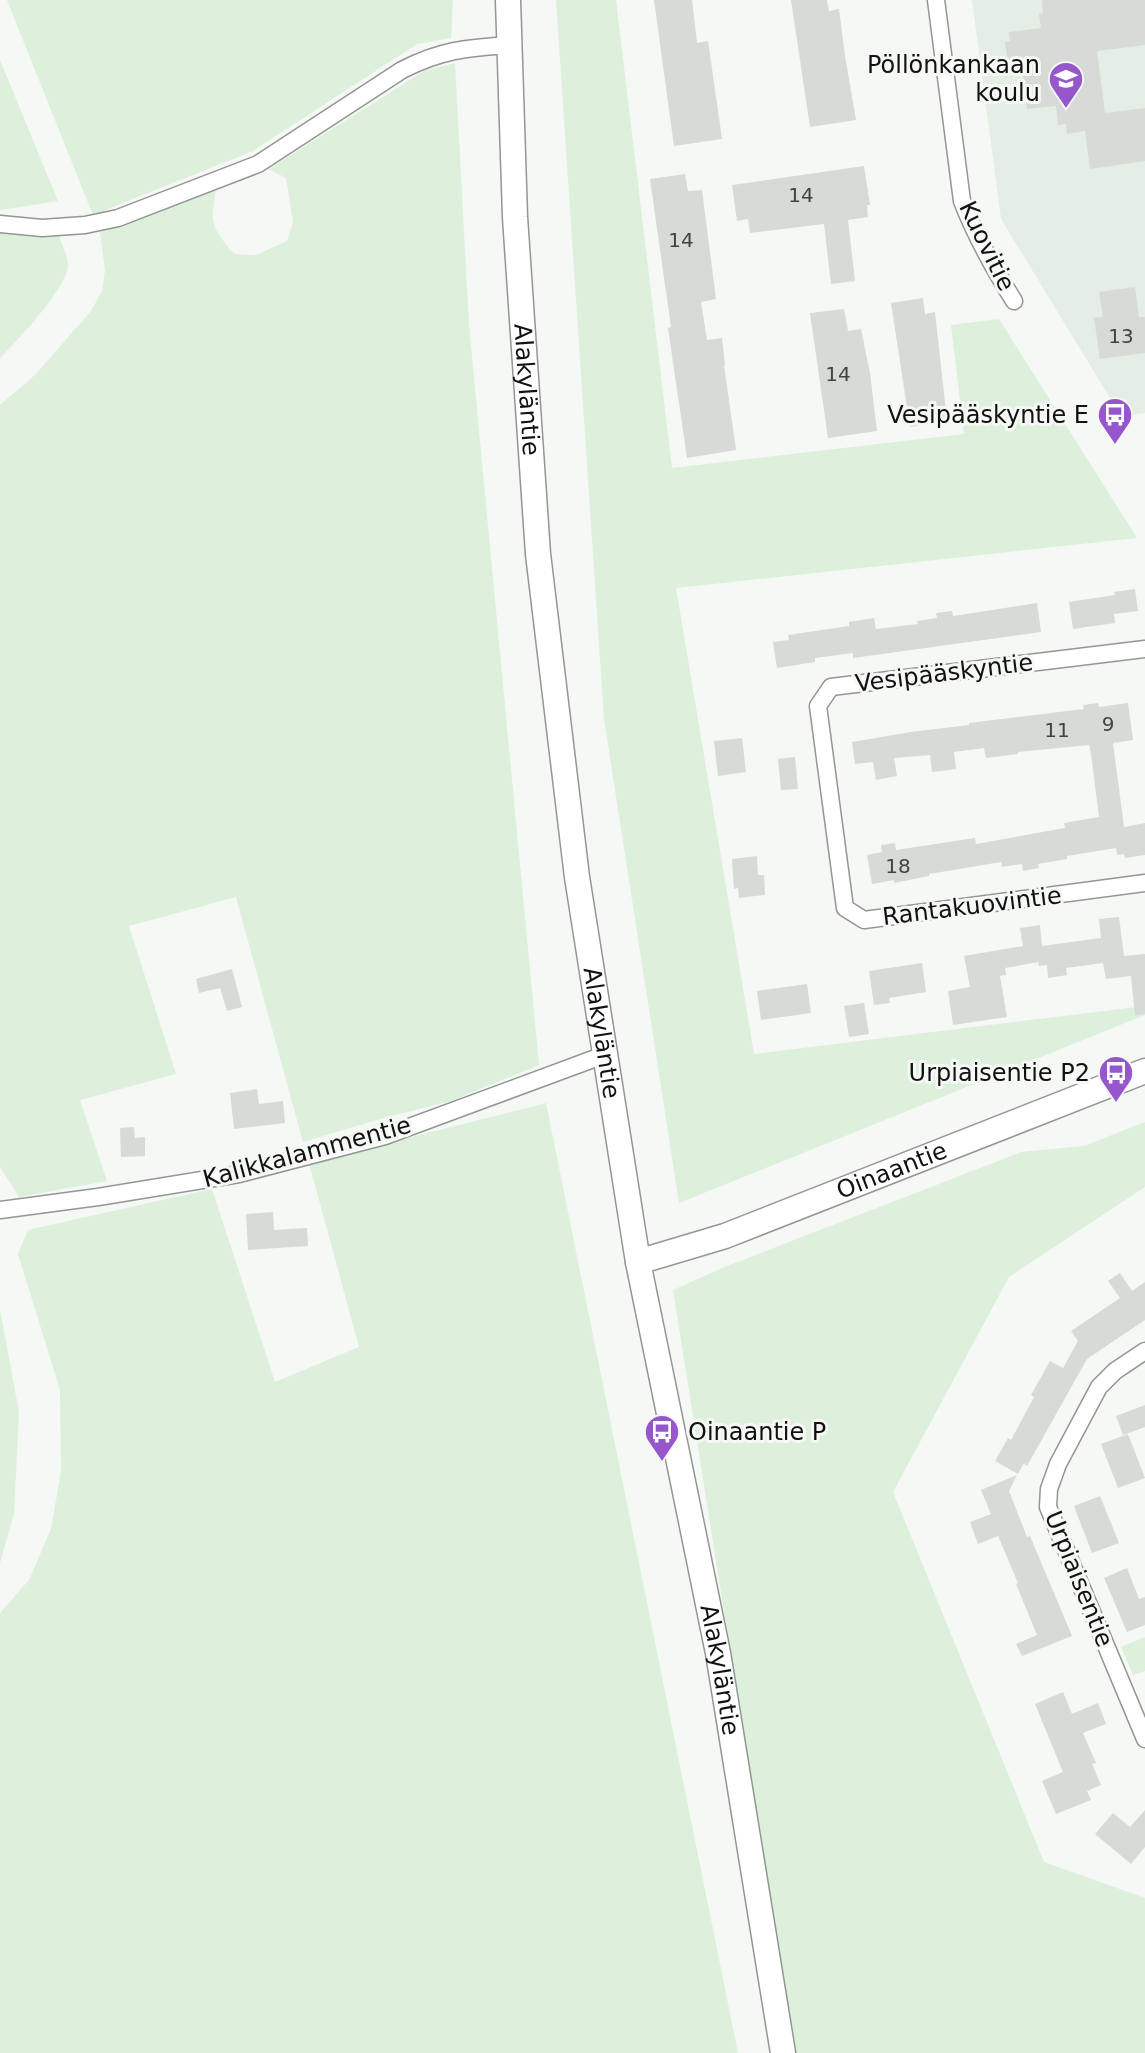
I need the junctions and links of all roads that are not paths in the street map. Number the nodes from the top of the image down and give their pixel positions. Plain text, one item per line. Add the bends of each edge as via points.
1 (508, 0) edge
2 (936, 0) edge
3 (509, 45) junction
4 (0, 224) edge
5 (1014, 301) dead end
6 (1145, 649) edge
7 (832, 818) joint
8 (1145, 883) edge
9 (604, 1055) junction
10 (1145, 1071) edge
11 (0, 1210) edge
12 (638, 1262) junction
13 (1145, 1351) edge
14 (1145, 1739) edge
15 (783, 2053) edge

1 - 3 main road, Alakyläntie
2 - 5 street, Kuovitie via 962,201
3 - 4 street via 452,50 424,59 258,164 118,218 42,228
3 - 9 main road, Alakyläntie via 538,554
6 - 7 street, Vesipääskyntie via 831,687 818,706
7 - 8 street, Rantakuovintie via 845,908 864,920
9 - 11 street, Kalikkalammentie via 385,1136 239,1174
9 - 12 main road, Alakyläntie
10 - 12 main road, Oinaantie via 725,1236
12 - 15 main road, Alakyläntie via 718,1653
13 - 14 street, Urpiaisentie via 1099,1387 1058,1464 1048,1507

